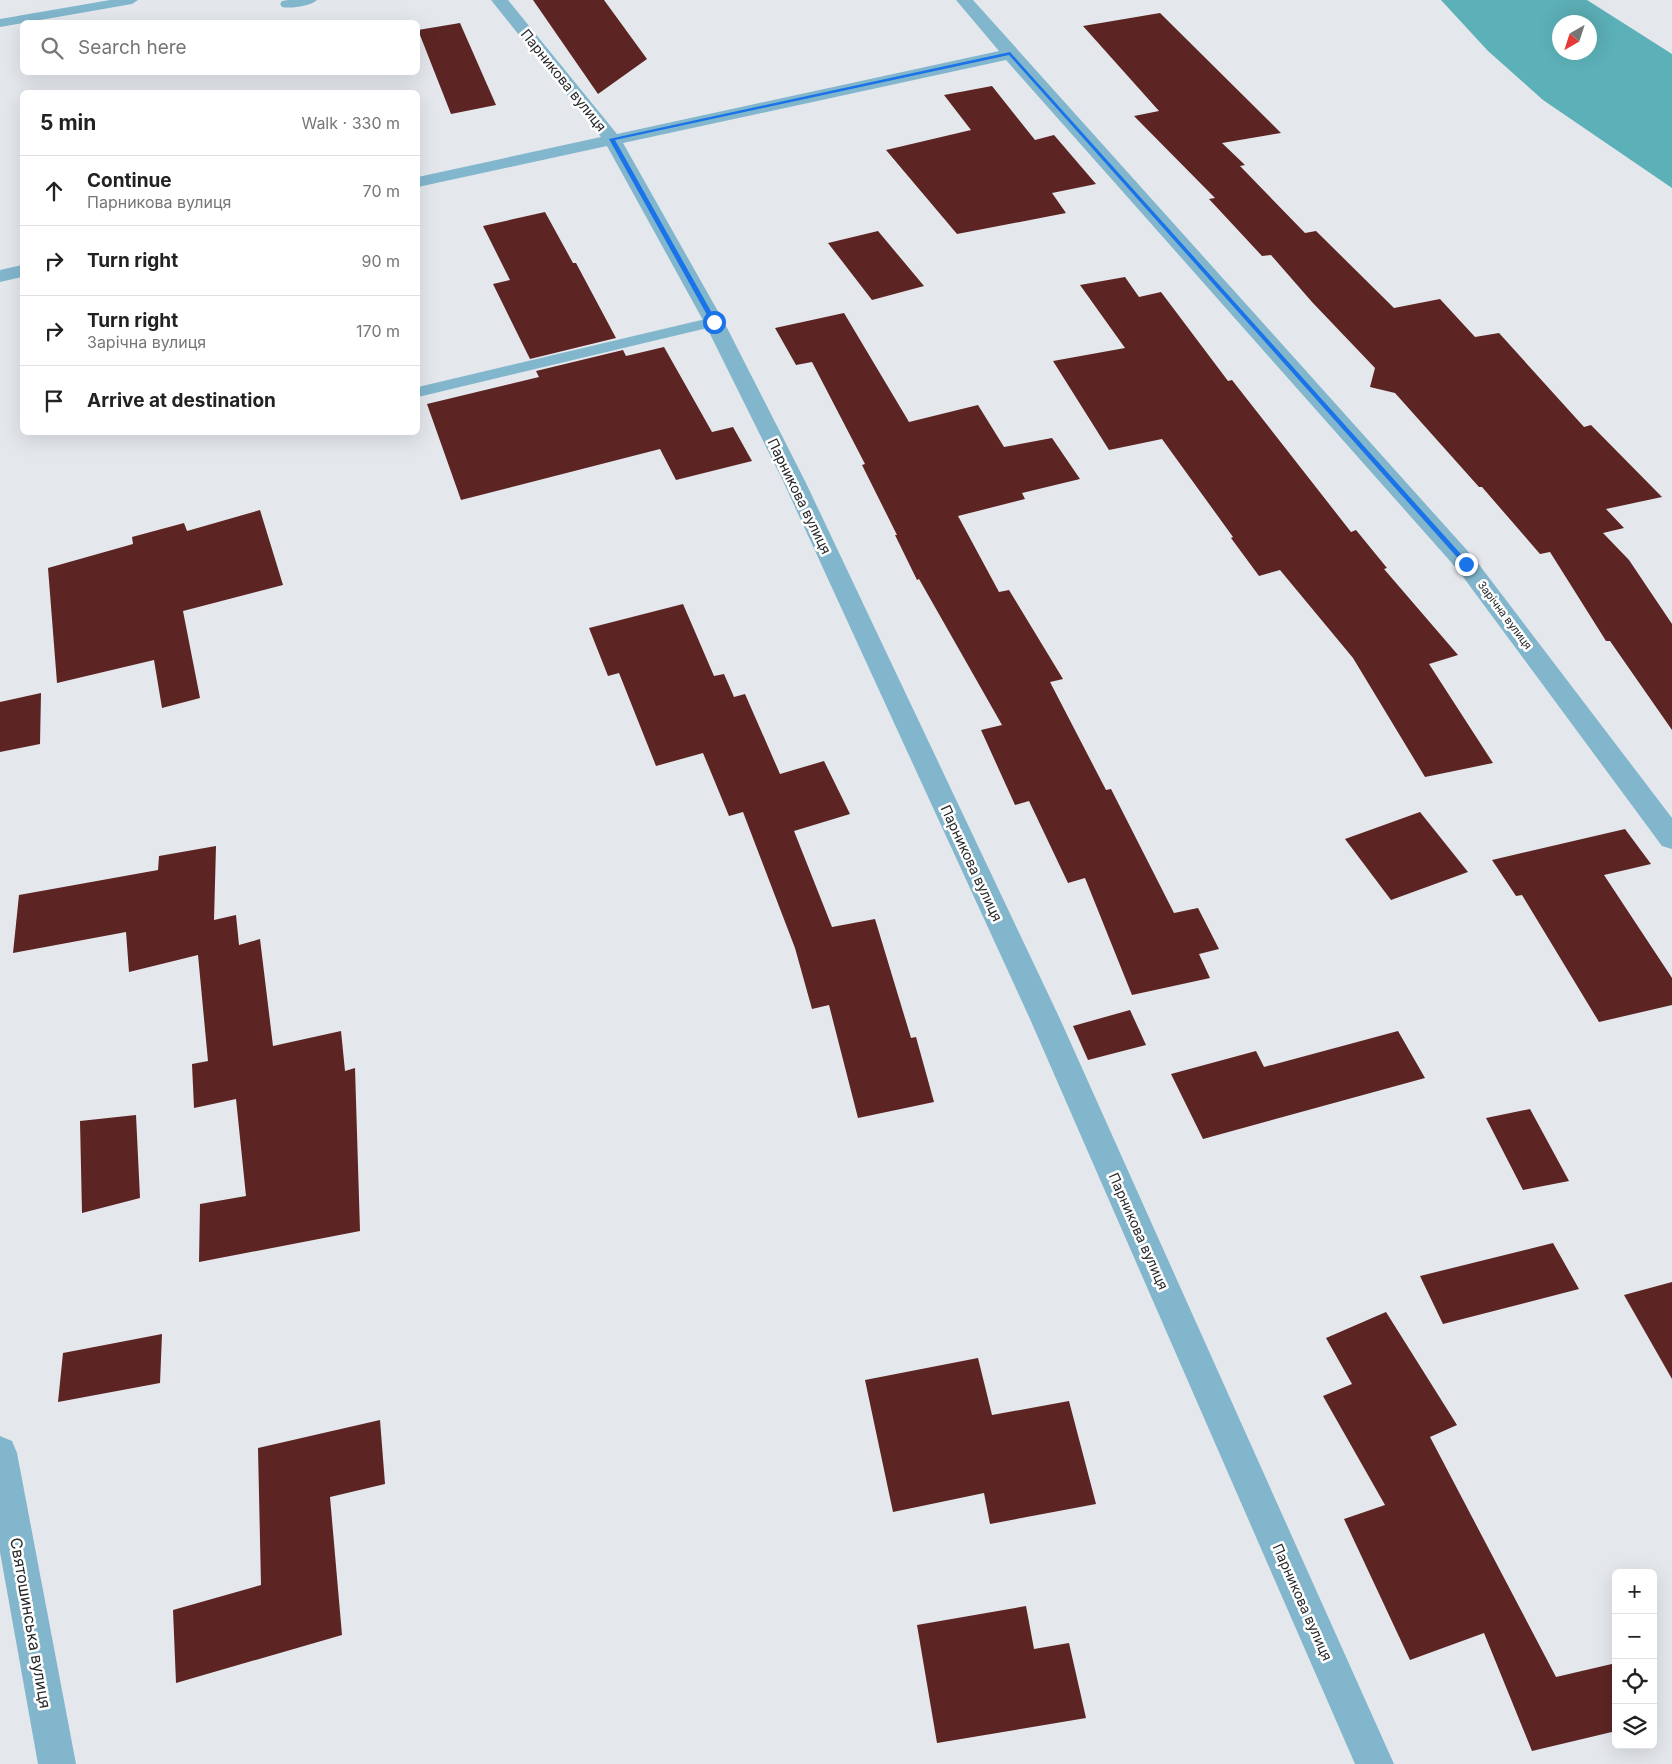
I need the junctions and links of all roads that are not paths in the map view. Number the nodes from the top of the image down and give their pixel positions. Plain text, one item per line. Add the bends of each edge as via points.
1 (132, 0) edge
2 (311, 0) edge
3 (499, 0) edge
4 (964, 0) edge
5 (286, 4) dead end
6 (0, 23) edge
7 (1010, 54) junction
8 (612, 139) junction
9 (420, 182) edge
10 (20, 271) edge
11 (0, 276) edge
12 (714, 322) junction
13 (420, 392) edge
14 (1672, 838) edge
15 (0, 1453) edge
16 (57, 1764) edge
17 (1376, 1764) edge

1 - 6 lane
2 - 5 lane
3 - 8 street, Парникова вулиця
4 - 7 street, Зарічна вулиця
7 - 8 street
7 - 14 street, Зарічна вулиця via 1466,564
8 - 9 street
8 - 12 street, Парникова вулиця
10 - 11 street
12 - 13 lane
12 - 17 street, Парникова вулиця via 794,481 1036,1001
15 - 16 street, Святошинська вулиця

